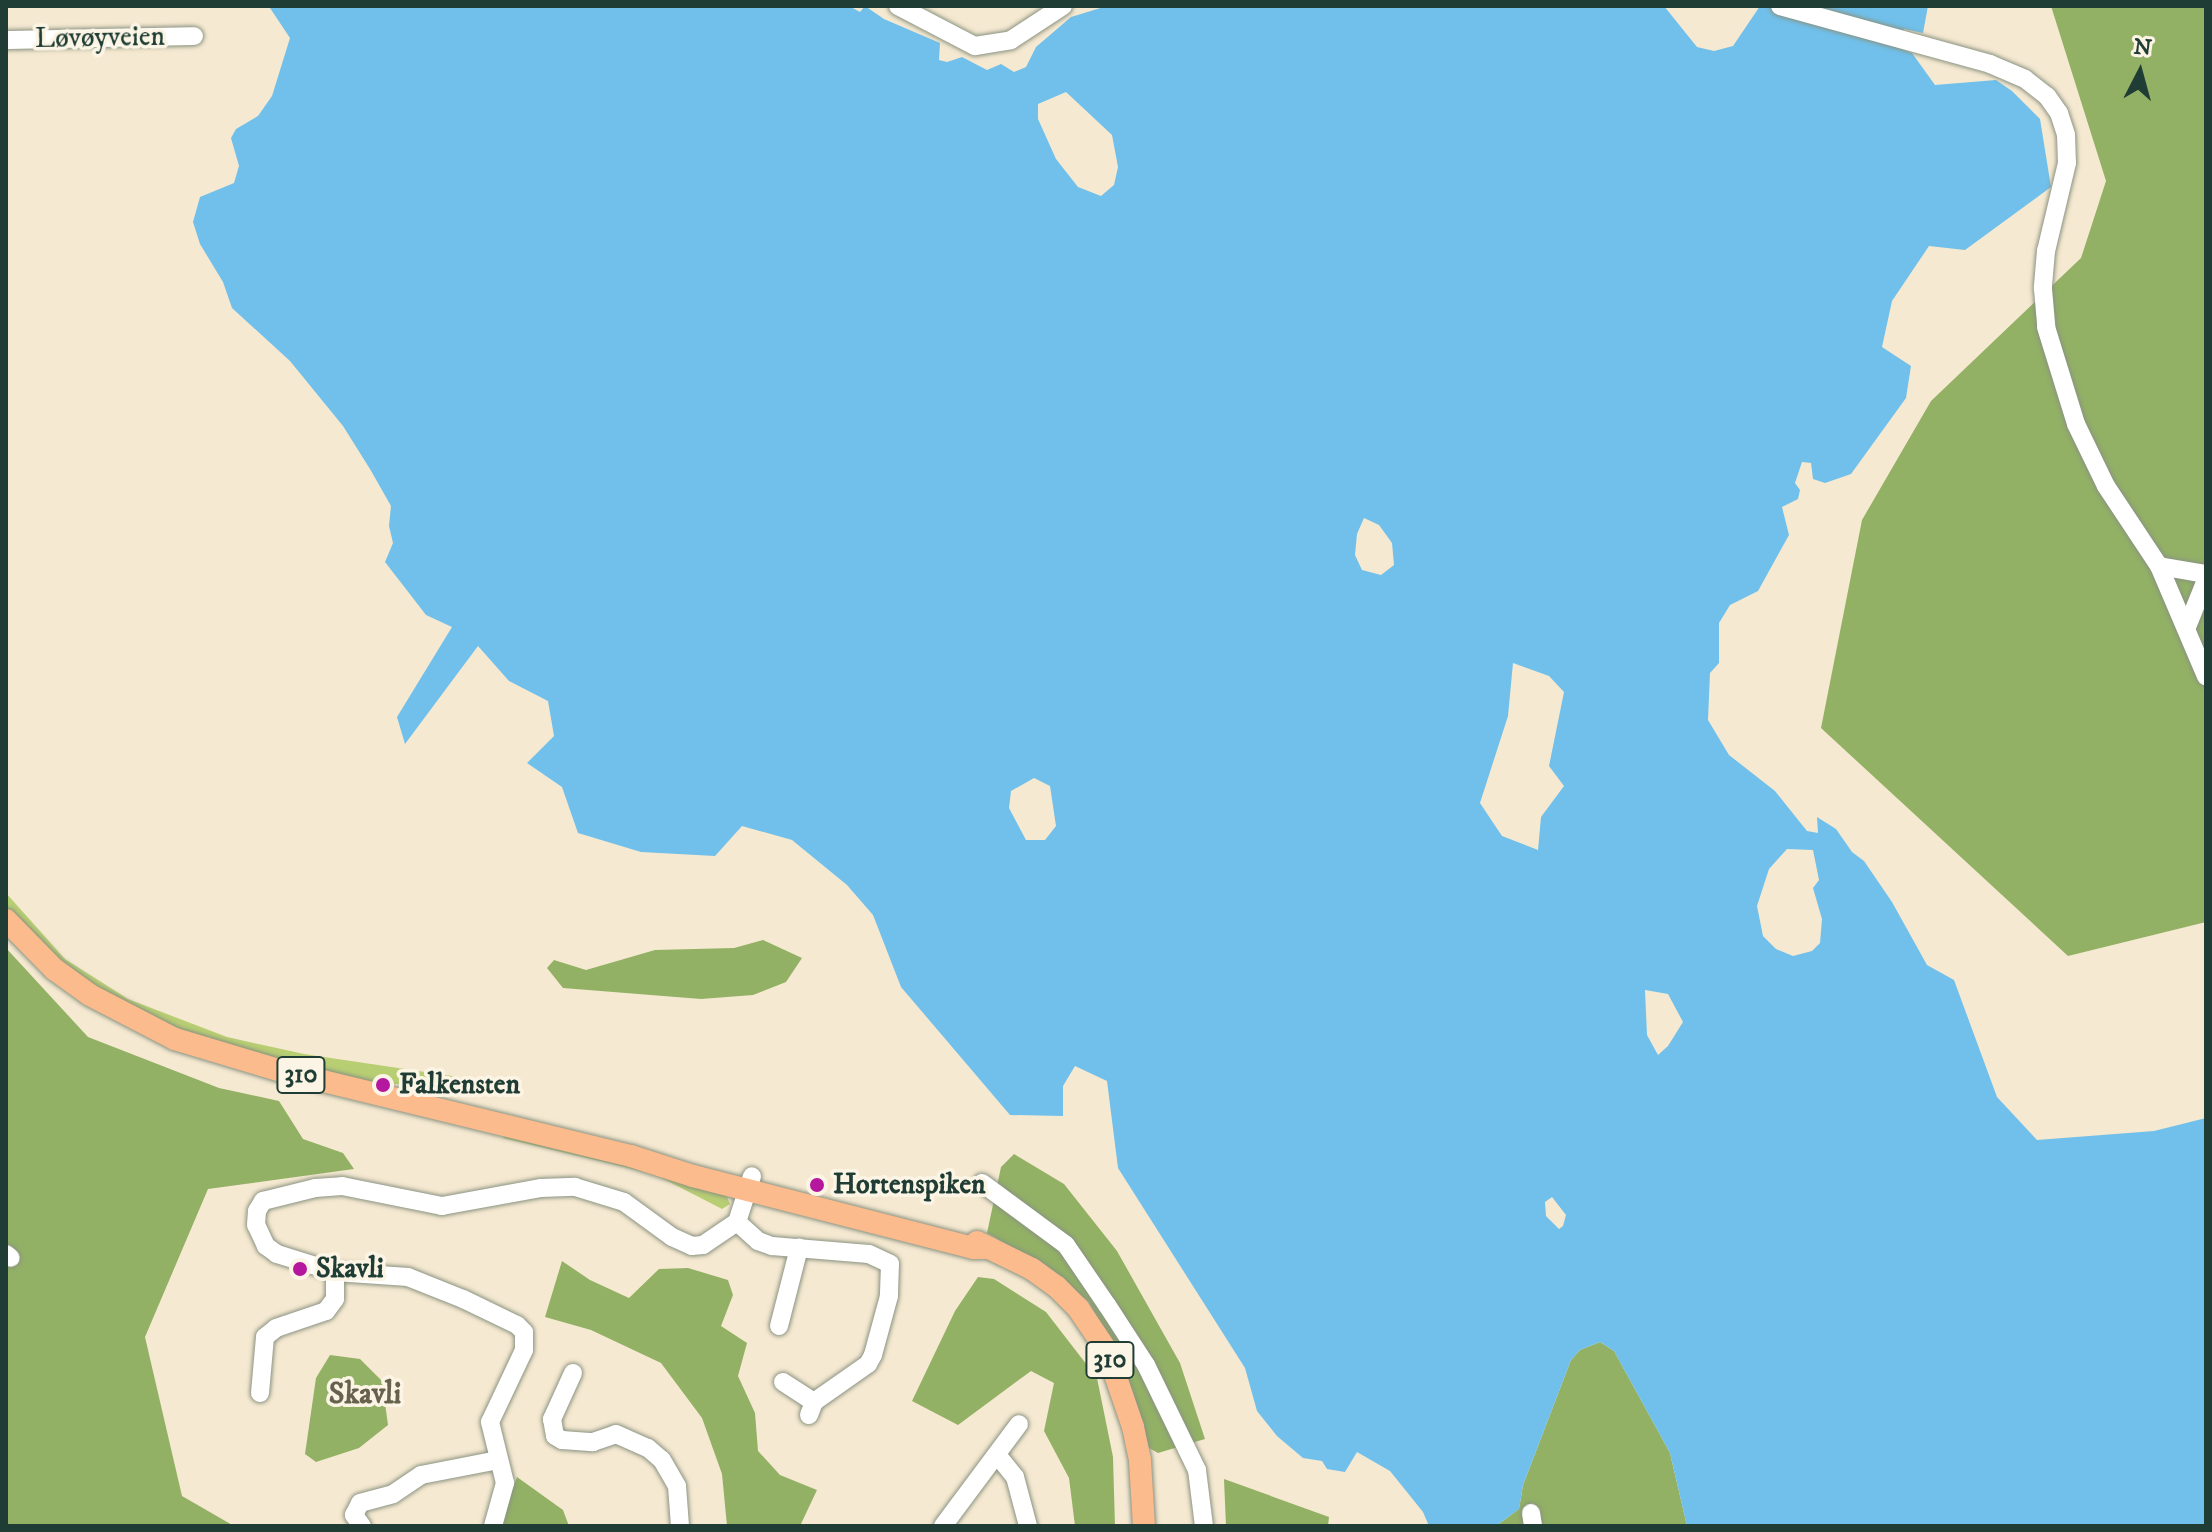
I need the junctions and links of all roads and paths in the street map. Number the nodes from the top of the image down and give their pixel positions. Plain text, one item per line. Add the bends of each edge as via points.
1 (898, 6) edge
2 (1063, 6) edge
3 (1780, 6) edge
4 (194, 36) dead end
5 (6, 40) edge
6 (2159, 566) junction
7 (2206, 574) edge
8 (2206, 580) edge
9 (2187, 627) junction
10 (2206, 676) edge
11 (6, 920) edge
12 (750, 1183) junction
13 (982, 1183) dead end
14 (737, 1222) junction
15 (799, 1248) junction
16 (335, 1272) junction
17 (779, 1326) dead end
18 (573, 1373) dead end
19 (783, 1382) dead end
20 (260, 1393) dead end
21 (1019, 1424) dead end
22 (998, 1456) junction
23 (498, 1460) junction
24 (362, 1526) edge
25 (493, 1526) edge
26 (680, 1526) edge
27 (943, 1526) edge
28 (1028, 1526) edge
29 (1144, 1526) edge
30 (1204, 1526) edge

1 - 2 street via 975,46 1011,40
3 - 6 street via 1990,64 2025,79 2059,113 2067,163 2046,251 2046,327 2062,387 2095,465
4 - 5 street, Løvøyveien
6 - 7 street
6 - 9 street
8 - 9 street
9 - 10 street
11 - 12 main road, 310 via 54,969 90,995 175,1039 282,1071 631,1156 681,1161
12 - 14 street
12 - 29 main road, 310 via 927,1223 1032,1269 1057,1287 1107,1351 1133,1427
13 - 30 street via 1066,1245 1146,1365 1197,1470
14 - 15 street via 758,1241
14 - 16 street via 715,1240 692,1246 624,1202 566,1187 456,1205 417,1203 342,1186 263,1201 256,1217 266,1246 313,1268
15 - 17 street
15 - 19 street via 869,1254 883,1258 892,1271 868,1364 812,1409
16 - 20 street via 335,1299 326,1311 265,1337
16 - 23 street via 408,1277 524,1332 524,1350 490,1422
18 - 26 street via 552,1419 555,1436 593,1442 616,1434 648,1448 677,1486
21 - 22 street
22 - 27 street
22 - 28 street via 1015,1477
23 - 24 street via 421,1475 393,1494 360,1503 354,1515
23 - 25 street via 505,1483

